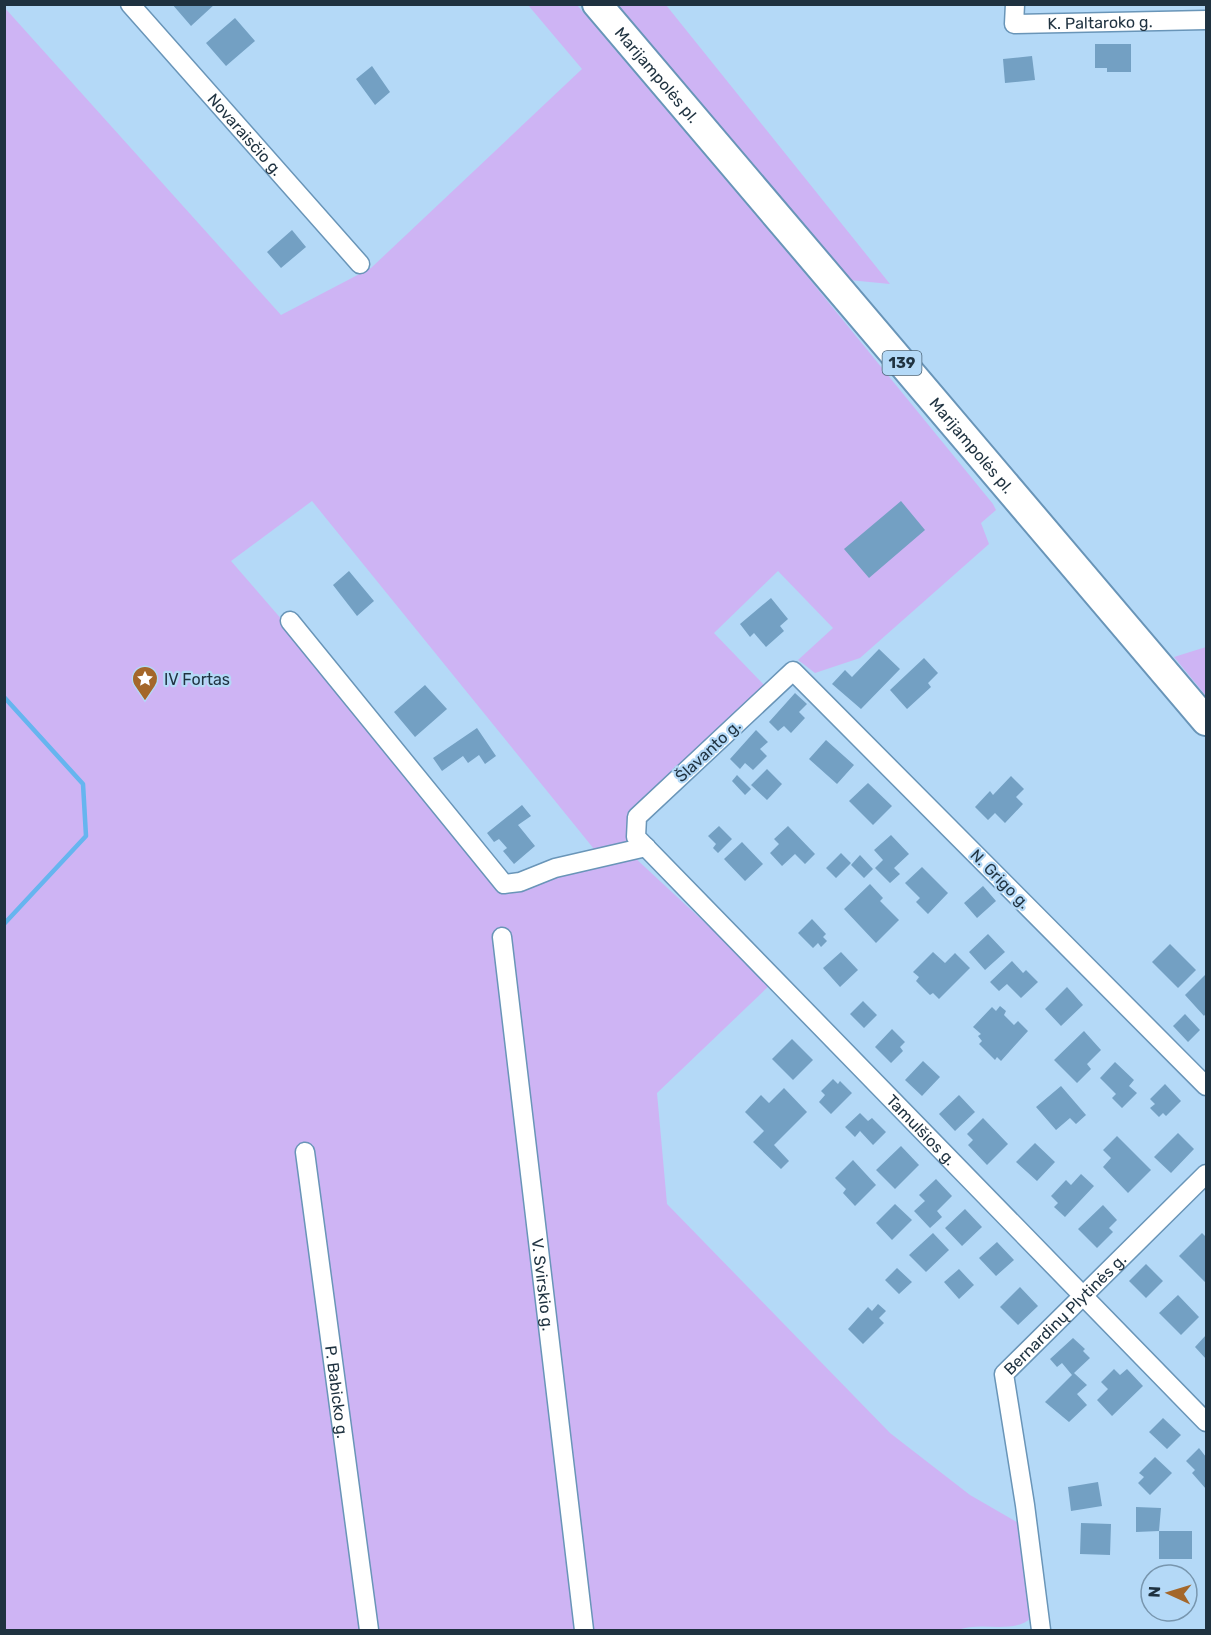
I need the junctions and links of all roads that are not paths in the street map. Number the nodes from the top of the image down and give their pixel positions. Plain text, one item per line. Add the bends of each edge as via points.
1 (130, 4) edge
2 (597, 4) edge
3 (1015, 4) edge
4 (1206, 20) edge
5 (360, 264) dead end
6 (290, 621) dead end
7 (793, 671) joint
8 (1206, 721) edge
9 (641, 842) junction
10 (502, 937) dead end
11 (1206, 1086) edge
12 (305, 1152) dead end
13 (1206, 1174) edge
14 (1082, 1295) junction
15 (1206, 1422) edge
16 (369, 1630) edge
17 (584, 1630) edge
18 (1041, 1630) edge

1 - 5 street, Novaraisčio g.
2 - 8 main road, Marijampolės pl. / 139
3 - 4 street, K. Paltaroko g. via 1014,24
6 - 9 street via 504,884
7 - 9 street, Šlavanto g. via 638,817
7 - 11 street, N. Grigo g.
9 - 14 street, Tamulšios g.
10 - 17 street, V. Svirskio g.
12 - 16 street, P. Babicko g.
13 - 14 street, Bernardinų Plytinės g.
14 - 15 street, Tamulšios g.
14 - 18 street, Bernardinų Plytinės g. via 1004,1374

